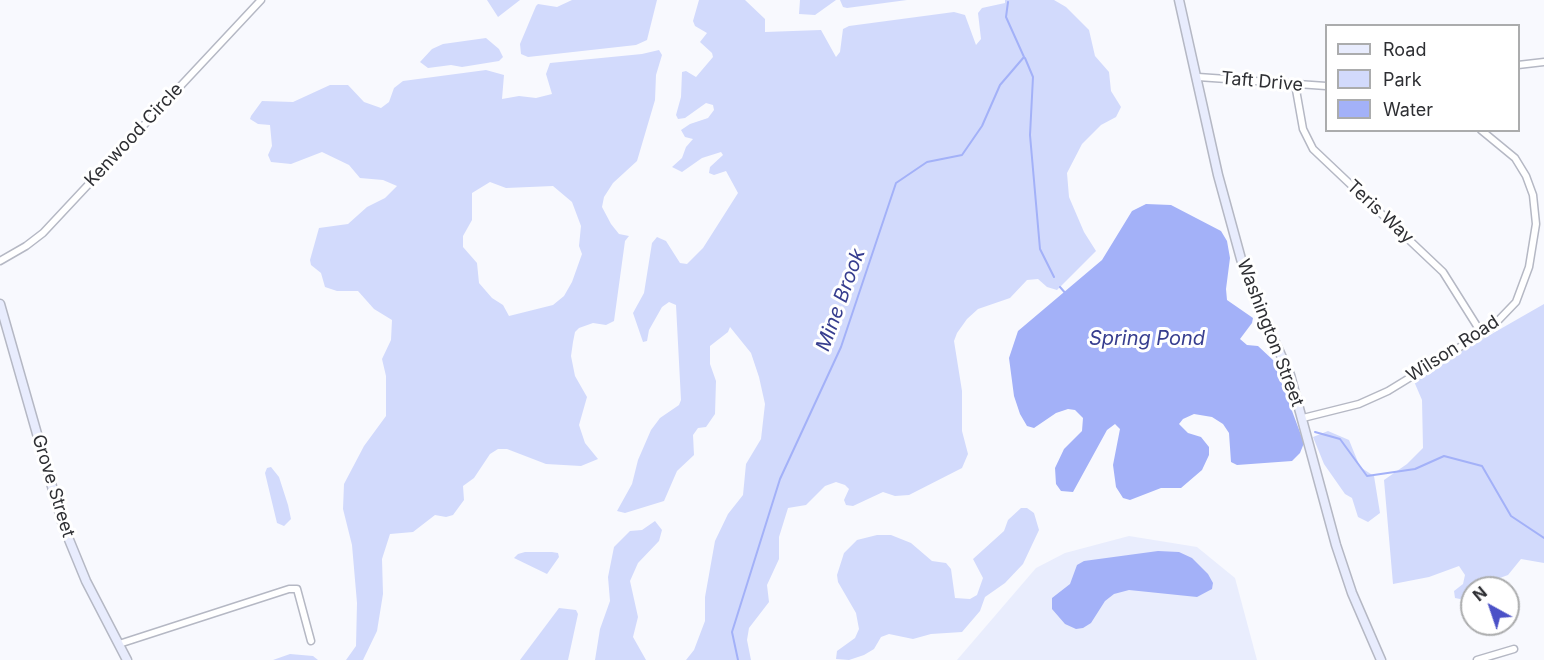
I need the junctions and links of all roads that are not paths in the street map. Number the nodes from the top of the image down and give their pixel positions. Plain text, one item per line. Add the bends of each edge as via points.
1 (261, 0) edge
2 (1179, 0) edge
3 (1544, 62) edge
4 (1520, 64) edge
5 (1198, 77) junction
6 (1295, 84) junction
7 (1325, 86) edge
8 (1484, 132) edge
9 (0, 261) edge
10 (0, 304) edge
11 (1482, 334) junction
12 (1304, 418) junction
13 (311, 641) dead end
14 (119, 644) junction
15 (1514, 649) dead end
16 (127, 660) edge
17 (1381, 660) edge
18 (1477, 660) edge

1 - 9 street, Kenwood Circle via 43,233
2 - 5 main road, Washington Street
3 - 4 street
5 - 6 street, Taft Drive
5 - 12 main road, Washington Street via 1241,259
6 - 7 street, Taft Drive
6 - 11 street, Teris Way via 1303,129 1313,150 1443,272
8 - 11 street, Wilson Road via 1521,167 1530,185 1536,224 1520,294 1505,316
10 - 14 main road, Grove Street via 63,525 86,581
11 - 12 street, Wilson Road via 1370,400
12 - 17 main road, Washington Street via 1336,545
13 - 14 street via 297,589 289,589
14 - 16 main road, Grove Street
15 - 18 street

